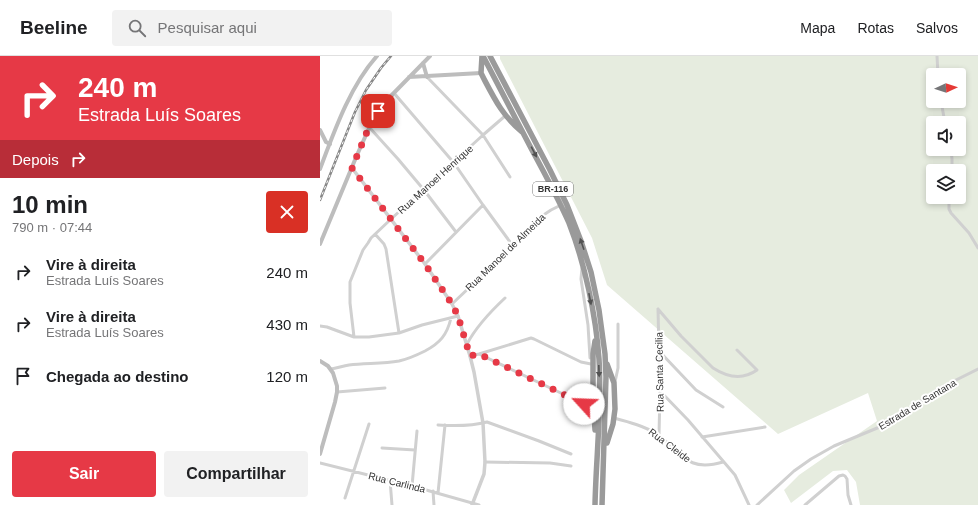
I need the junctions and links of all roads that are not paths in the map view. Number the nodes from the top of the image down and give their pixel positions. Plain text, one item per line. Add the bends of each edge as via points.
1 (377, 56) edge
2 (430, 56) edge
3 (482, 56) edge
4 (490, 56) edge
5 (493, 56) edge
6 (937, 56) edge
7 (423, 63) junction
8 (938, 68) edge
9 (481, 73) junction
10 (409, 77) junction
11 (427, 77) junction
12 (394, 93) junction
13 (505, 116) junction
14 (369, 127) junction
15 (320, 131) edge
16 (524, 134) junction
17 (483, 135) junction
18 (535, 142) junction
19 (330, 144) junction
20 (454, 163) junction
21 (352, 168) junction
22 (320, 170) edge
23 (510, 177) dead end
24 (424, 190) junction
25 (949, 204) edge
26 (483, 205) junction
27 (561, 205) junction
28 (390, 220) junction
29 (456, 232) junction
30 (375, 234) junction
31 (320, 244) edge
32 (514, 246) junction
33 (978, 248) edge
34 (425, 264) junction
35 (582, 267) junction
36 (596, 295) junction
37 (505, 298) dead end
38 (452, 304) junction
39 (458, 316) junction
40 (451, 318) junction
41 (618, 324) dead end
42 (320, 326) edge
43 (399, 333) junction
44 (596, 333) junction
45 (354, 336) junction
46 (467, 344) junction
47 (737, 350) dead end
48 (659, 351) junction
49 (479, 354) junction
50 (470, 356) junction
51 (320, 361) edge
52 (592, 365) junction
53 (331, 369) junction
54 (978, 369) edge
55 (614, 386) junction
56 (385, 388) dead end
57 (660, 391) junction
58 (337, 392) junction
59 (584, 404) dead end
60 (723, 407) dead end
61 (614, 418) junction
62 (484, 423) junction
63 (369, 424) dead end
64 (438, 425) dead end
65 (445, 426) junction
66 (765, 426) dead end
67 (417, 431) dead end
68 (659, 435) junction
69 (702, 437) junction
70 (382, 448) dead end
71 (415, 450) junction
72 (320, 454) edge
73 (571, 454) dead end
74 (485, 462) junction
75 (723, 462) junction
76 (320, 463) edge
77 (571, 466) dead end
78 (354, 471) junction
79 (390, 480) junction
80 (412, 486) junction
81 (433, 491) junction
82 (438, 493) junction
83 (344, 498) dead end
84 (472, 504) edge
85 (392, 505) edge
86 (434, 505) edge
87 (479, 505) edge
88 (595, 505) edge
89 (603, 505) edge
90 (749, 505) edge
91 (757, 505) edge
92 (805, 505) edge
93 (851, 505) edge

1 - 19 main road via 354,89
2 - 7 main road
3 - 9 highway
3 - 16 highway, BR-116
4 - 18 highway, BR-116
5 - 18 highway
6 - 8 street
7 - 10 main road
7 - 11 main road
9 - 11 main road
9 - 13 highway
10 - 11 main road
10 - 12 main road
11 - 17 street
12 - 14 main road
12 - 20 street
13 - 16 highway
13 - 17 street, Rua Manoel Henrique
14 - 21 main road
14 - 24 street
15 - 19 main road
16 -> 27 highway, BR-116
17 - 20 street, Rua Manoel Henrique
17 - 23 street
36 -> 18 highway, BR-116 via 591,272 571,214
19 - 22 main road
20 - 24 street, Rua Manoel Henrique
20 - 26 street
21 - 28 street
21 - 31 main road
24 - 28 street, Rua Manoel Henrique
24 - 29 street
25 - 33 street via 951,213 969,233
26 - 29 street
26 - 32 street
27 - 32 street, Rua Manoel de Almeida via 545,214
27 - 35 highway, BR-116
28 - 30 street, Rua Manoel Henrique
28 - 34 street
29 - 34 street
30 - 43 street via 386,249
30 - 45 street, Rua Manoel Henrique via 364,250 350,282
32 - 38 street, Rua Manoel de Almeida
34 - 38 street
35 -> 44 highway, BR-116
35 - 52 street via 581,279
36 - 55 highway via 600,306 608,368
36 - 89 highway, BR-116 via 606,377
37 - 46 street
38 - 39 street
39 - 40 street
39 - 46 street
40 - 43 street
40 - 53 street via 439,343 415,356 394,362 355,364
41 - 55 street via 618,368
42 - 45 street
43 - 45 street
44 - 52 highway
44 -> 88 highway, BR-116 via 600,386
46 - 50 street
47 - 48 street, Rua Santa Cecilia via 757,370 740,377 713,368 658,309
48 - 57 street, Rua Santa Cecilia
48 - 60 street via 696,390
49 - 50 street
49 - 52 street via 531,338
49 - 59 street
50 - 62 street
51 - 53 main road
52 - 88 highway
53 - 58 main road via 336,380
54 - 91 street, Estrada de Santana via 938,389 882,426 851,438 811,459
55 - 61 highway
56 - 58 street
57 - 68 street, Rua Santa Cecilia
57 - 69 street
58 - 72 main road
61 - 68 street, Rua Cleide via 642,426
61 - 89 highway via 605,452
62 - 65 street
62 - 73 street via 502,427
62 - 74 street
63 - 78 street
64 - 65 street
65 - 82 street
66 - 69 street
67 - 71 street
68 - 75 street, Rua Cleide via 689,462 708,465
69 - 75 street
70 - 71 street
71 - 80 street
74 - 77 street via 550,463
74 - 84 street via 484,474
75 - 90 street via 735,475
76 - 78 street, Rua Carlinda
78 - 79 street, Rua Carlinda
78 - 83 street
79 - 80 street, Rua Carlinda
79 - 85 street
80 - 81 street, Rua Carlinda
81 - 82 street, Rua Carlinda
81 - 86 street
82 - 84 street, Rua Carlinda
84 - 87 street, Rua Carlinda
92 - 93 street via 833,480 843,475 847,479

